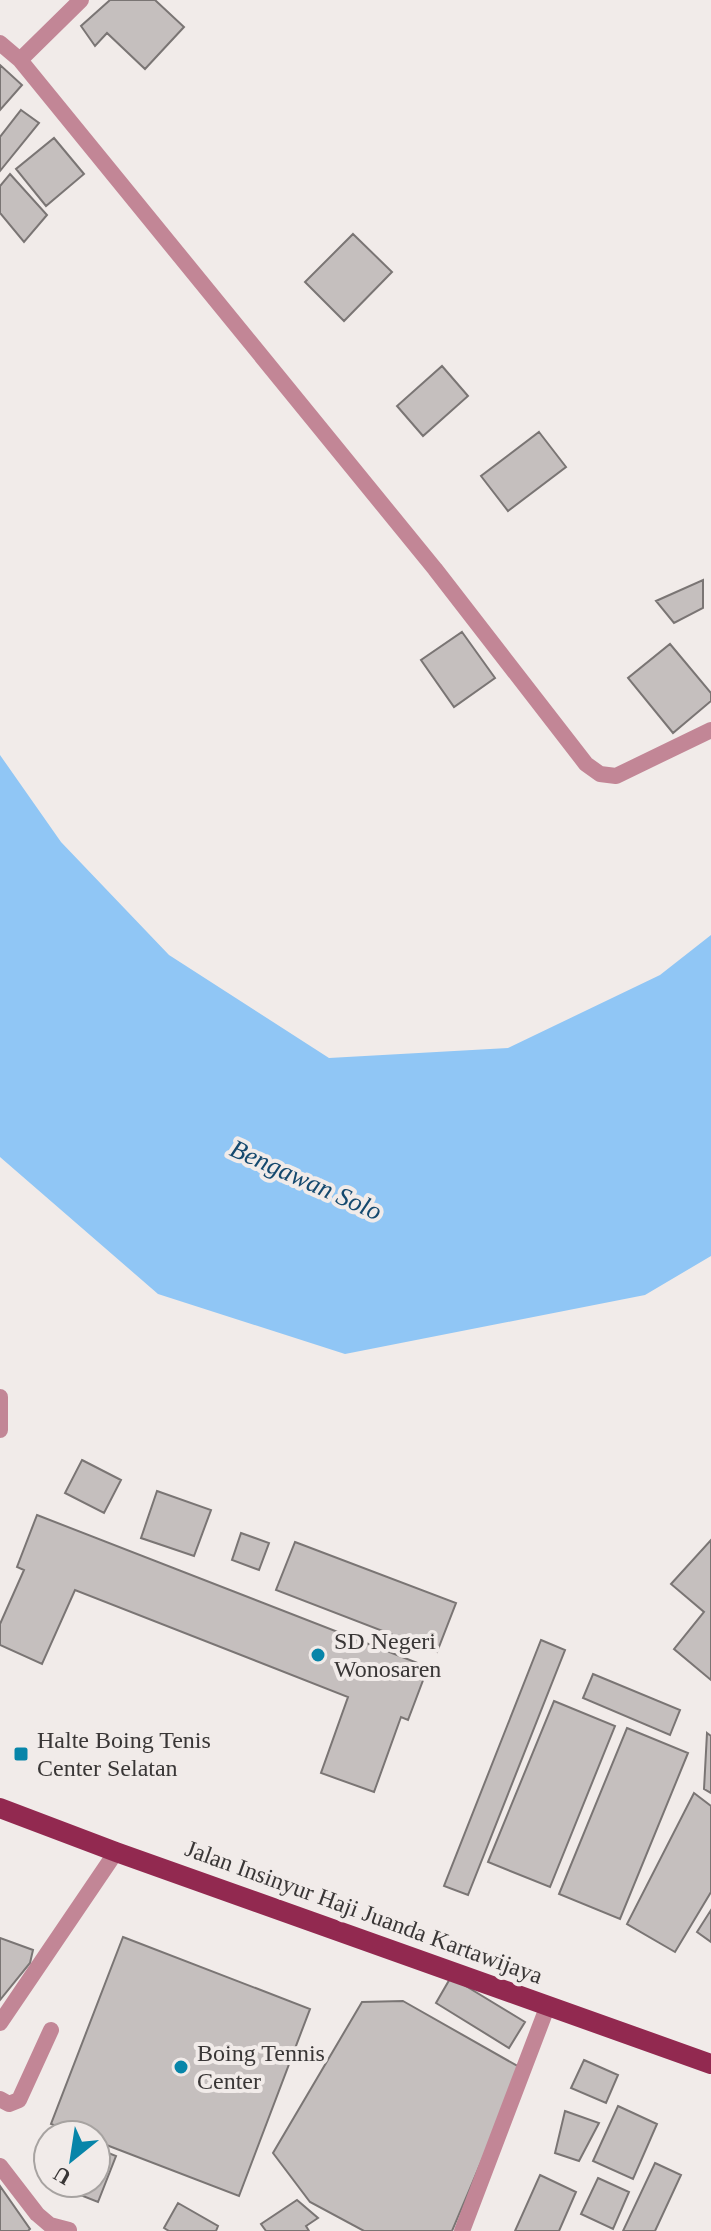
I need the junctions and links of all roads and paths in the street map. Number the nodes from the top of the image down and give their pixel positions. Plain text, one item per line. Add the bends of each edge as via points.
1 (81, 0) edge
2 (0, 43) edge
3 (20, 60) junction
4 (711, 730) edge
5 (0, 1397) edge
6 (0, 1430) edge
7 (0, 1808) edge
8 (116, 1852) junction
9 (548, 2005) junction
10 (0, 2023) edge
11 (51, 2030) dead end
12 (711, 2064) edge
13 (0, 2099) edge
14 (0, 2166) edge
15 (69, 2230) edge
16 (462, 2231) edge

1 - 3 street
2 - 3 street
3 - 4 street via 435,569 586,764 600,774 616,776
5 - 6 street
7 - 8 main road, Jalan Insinyur Haji Juanda Kartawijaya
8 - 9 main road, Jalan Insinyur Haji Juanda Kartawijaya
8 - 10 street
9 - 12 main road, Jalan Insinyur Haji Juanda Kartawijaya
9 - 16 street
11 - 13 street via 19,2100 9,2104
14 - 15 street via 37,2214 50,2225

